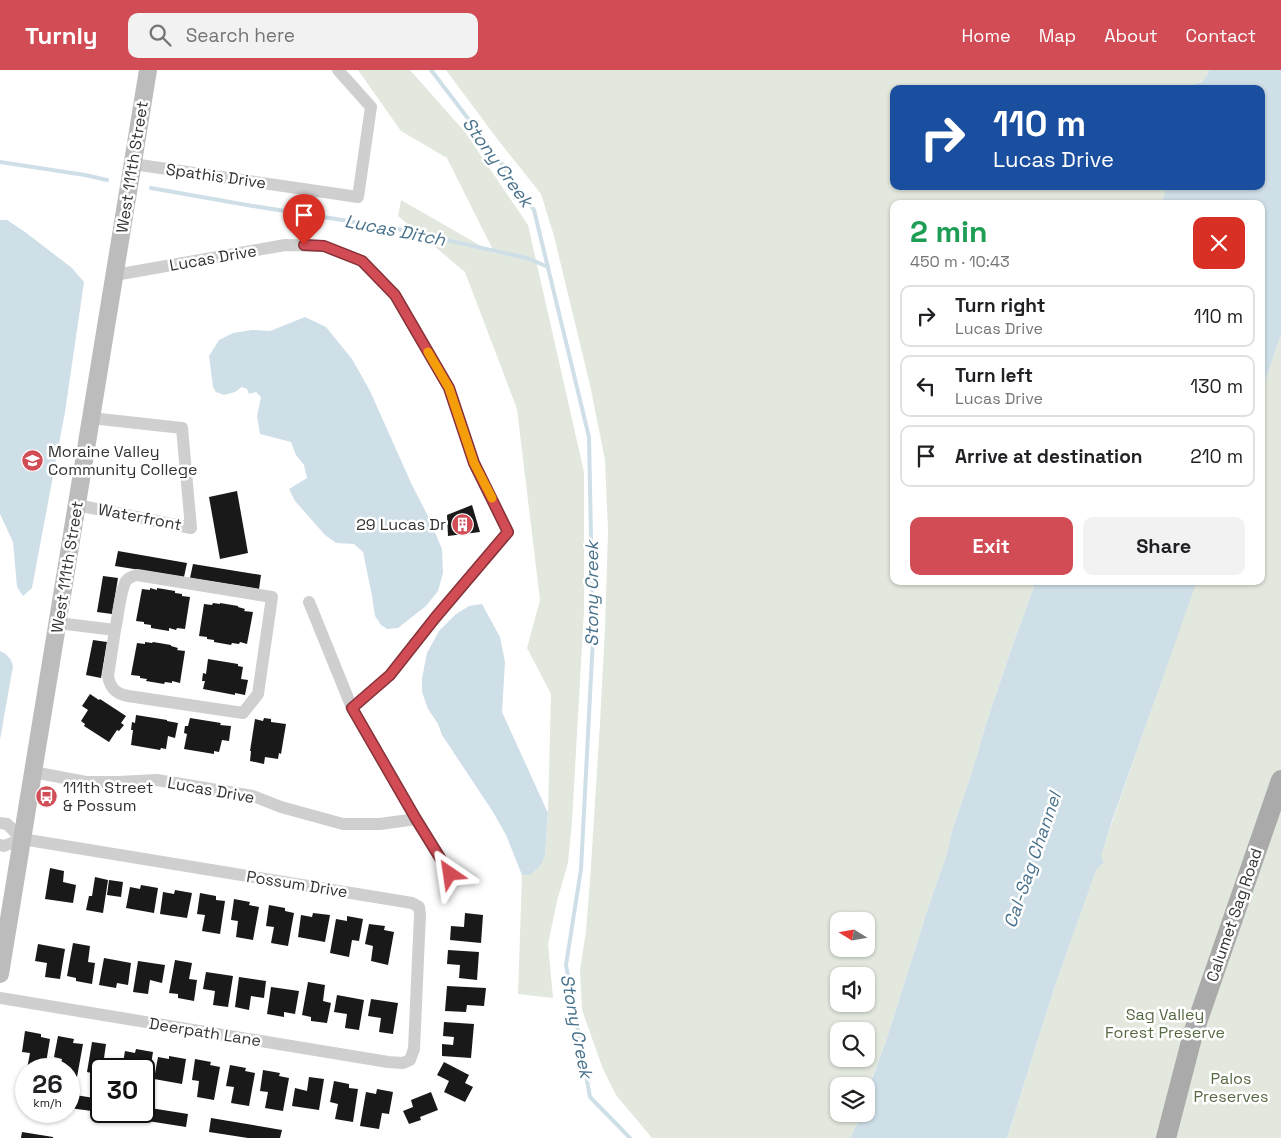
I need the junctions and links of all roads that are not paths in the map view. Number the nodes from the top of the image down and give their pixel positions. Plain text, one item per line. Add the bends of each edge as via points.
1 (148, 70) edge
2 (338, 70) edge
3 (133, 164) junction
4 (115, 275) junction
5 (91, 418) junction
6 (77, 505) junction
7 (309, 602) dead end
8 (58, 623) junction
9 (116, 630) junction
10 (352, 708) junction
11 (33, 772) junction
12 (1281, 780) edge
13 (416, 819) junction
14 (0, 823) edge
15 (22, 838) junction
16 (0, 845) edge
17 (450, 874) dead end
18 (0, 974) edge
19 (0, 998) edge
20 (410, 1060) joint
21 (1166, 1138) edge

1 - 3 main road, West 111th Street
2 - 3 street, Spathis Drive via 371,107 358,197
3 - 4 main road, West 111th Street
4 - 5 main road, West 111th Street
4 - 10 street, Lucas Drive via 285,245 324,246 362,261 395,295 449,388 474,463 508,532 390,675
5 - 6 main road, West 111th Street
5 - 6 street, Waterfront via 182,428 191,528
6 - 8 main road, West 111th Street
7 - 10 street
8 - 9 street
8 - 11 main road, West 111th Street
9 - 9 street via 108,676 117,692 243,713 258,694 272,597 137,575 126,581
10 - 13 street
11 - 13 street, Lucas Drive via 86,782 156,780 253,796 281,808 342,824 380,824
11 - 15 main road, West 111th Street
12 - 21 main road, Calumet Sag Road via 1193,1034
13 - 17 street
14 - 15 street via 7,824
15 - 16 street
15 - 18 main road, West 111th Street
15 - 20 street, Possum Drive via 419,906 421,924 415,1040
19 - 20 street, Deerpath Lane via 388,1062

